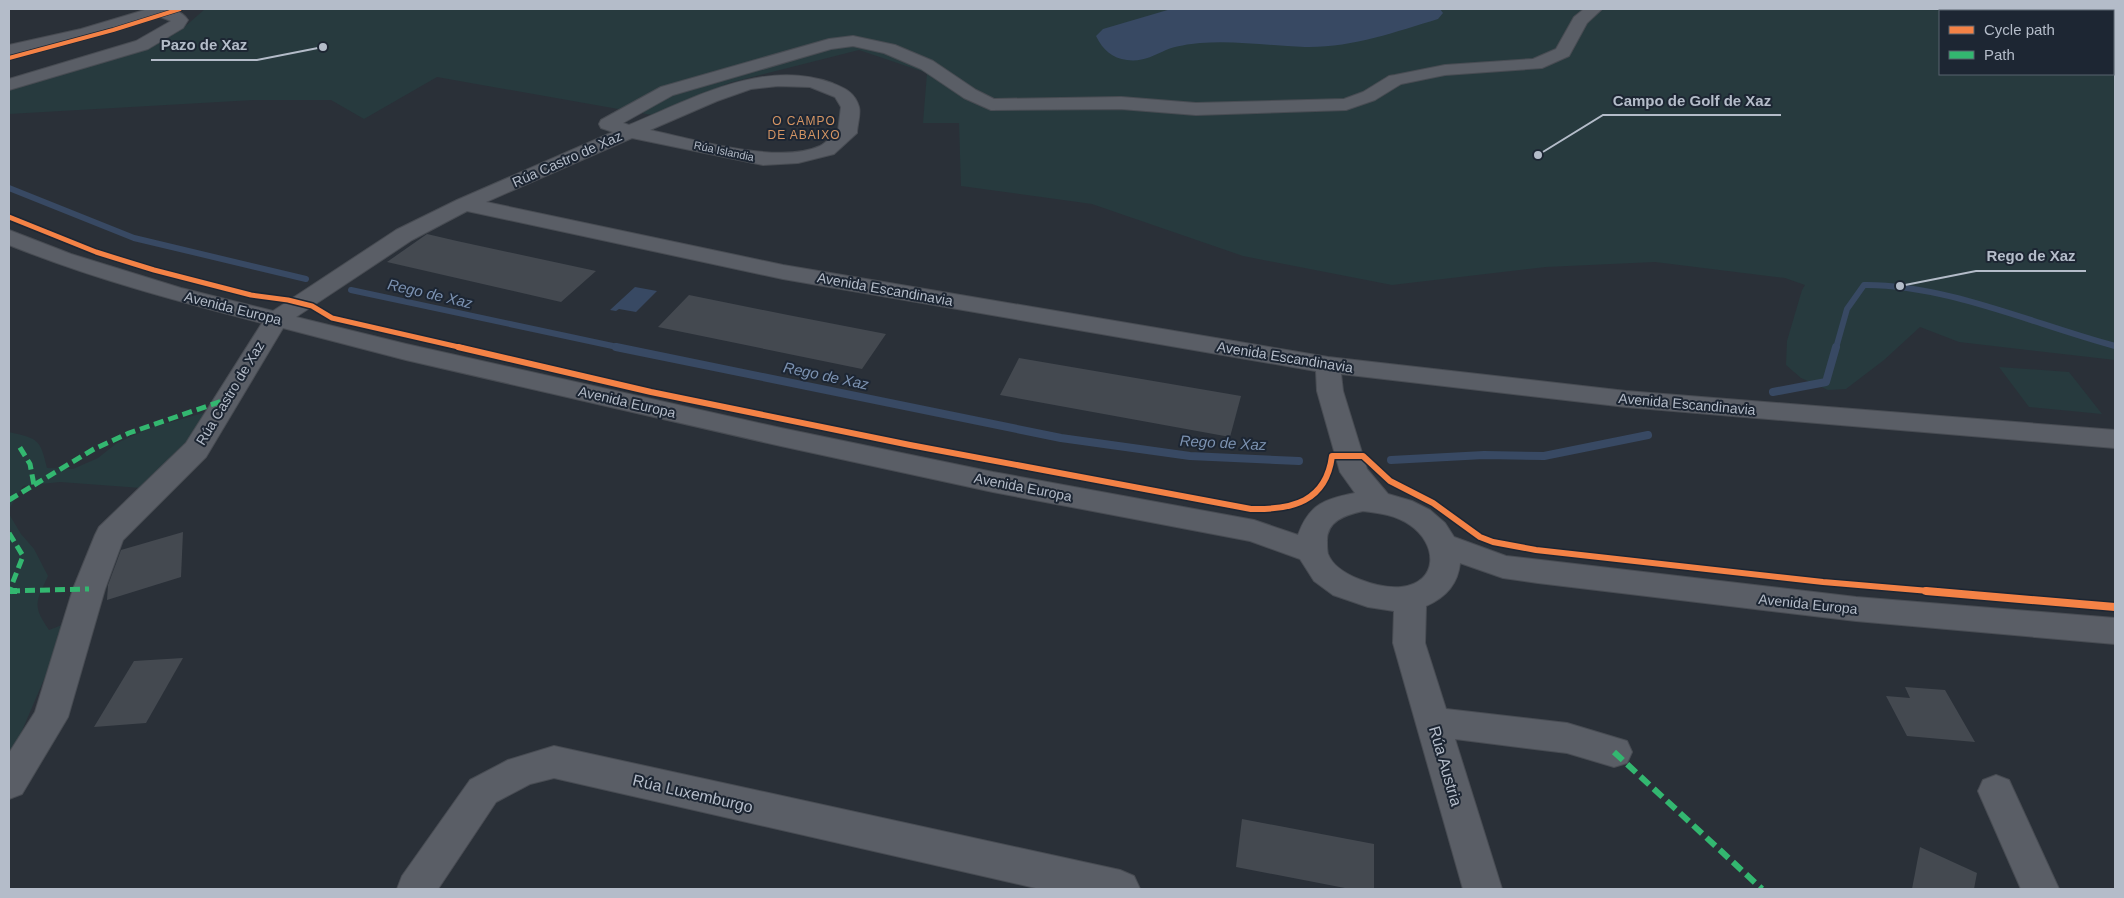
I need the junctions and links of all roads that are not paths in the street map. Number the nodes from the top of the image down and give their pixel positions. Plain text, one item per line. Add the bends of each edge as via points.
1 (1594, 9) edge
2 (160, 10) edge
3 (9, 50) edge
4 (9, 85) edge
5 (629, 132) junction
6 (464, 204) junction
7 (9, 237) edge
8 (277, 319) junction
9 (1328, 365) junction
10 (2115, 439) edge
11 (1354, 472) junction
12 (1378, 502) junction
13 (1347, 504) junction
14 (1313, 541) junction
15 (1443, 558) junction
16 (1410, 597) junction
17 (1377, 598) junction
18 (2115, 631) edge
19 (1409, 643) junction
20 (1433, 722) junction
21 (1614, 752) dead end
22 (9, 783) edge
23 (1996, 791) dead end
24 (1020, 879) edge
25 (416, 889) edge
26 (1120, 889) edge
27 (1482, 889) edge
28 (2040, 889) edge

1 - 5 street, Rúa Islandia via 1580,20 1563,52 1536,64 1445,70 1395,80 1369,96 1346,104 1196,108 1121,103 991,104 970,94 927,64 889,49 853,41 829,44 668,91 608,124
2 - 3 street via 83,34
2 - 4 street via 176,16 180,20 178,25 142,45
5 - 5 street, Rúa Islandia via 748,84 812,82 842,93 850,106 847,133 827,150 798,157 763,159
5 - 6 street, Rúa Castro de Xaz
6 - 8 street, Rúa Castro de Xaz via 404,235
6 - 9 street, Avenida Escandinavia via 783,272
7 - 8 street, Avenida Europa via 62,259 173,293
8 - 14 street, Avenida Europa via 406,352 790,439 993,482
8 - 22 street, Rúa Castro de Xaz via 196,450 110,535 89,589 51,717
9 - 10 street, Avenida Escandinavia via 1626,399
9 - 11 street via 1330,391
11 - 12 street
11 - 13 street
12 - 13 street
12 - 15 street via 1403,509 1433,529
13 - 14 street via 1324,514 1315,523
14 - 17 street via 1318,564 1329,576 1353,591
15 - 16 street via 1443,577 1433,588
15 - 18 street, Avenida Europa via 1856,609
16 - 17 street
16 - 19 street, Rúa Austria
17 - 19 street, Rúa Austria
19 - 20 street, Rúa Austria
20 - 21 street via 1567,738
20 - 27 street, Rúa Austria
23 - 28 street
24 - 25 street, Rúa Luxemburgo via 554,762 521,770 483,791
24 - 26 street, Rúa Luxemburgo

